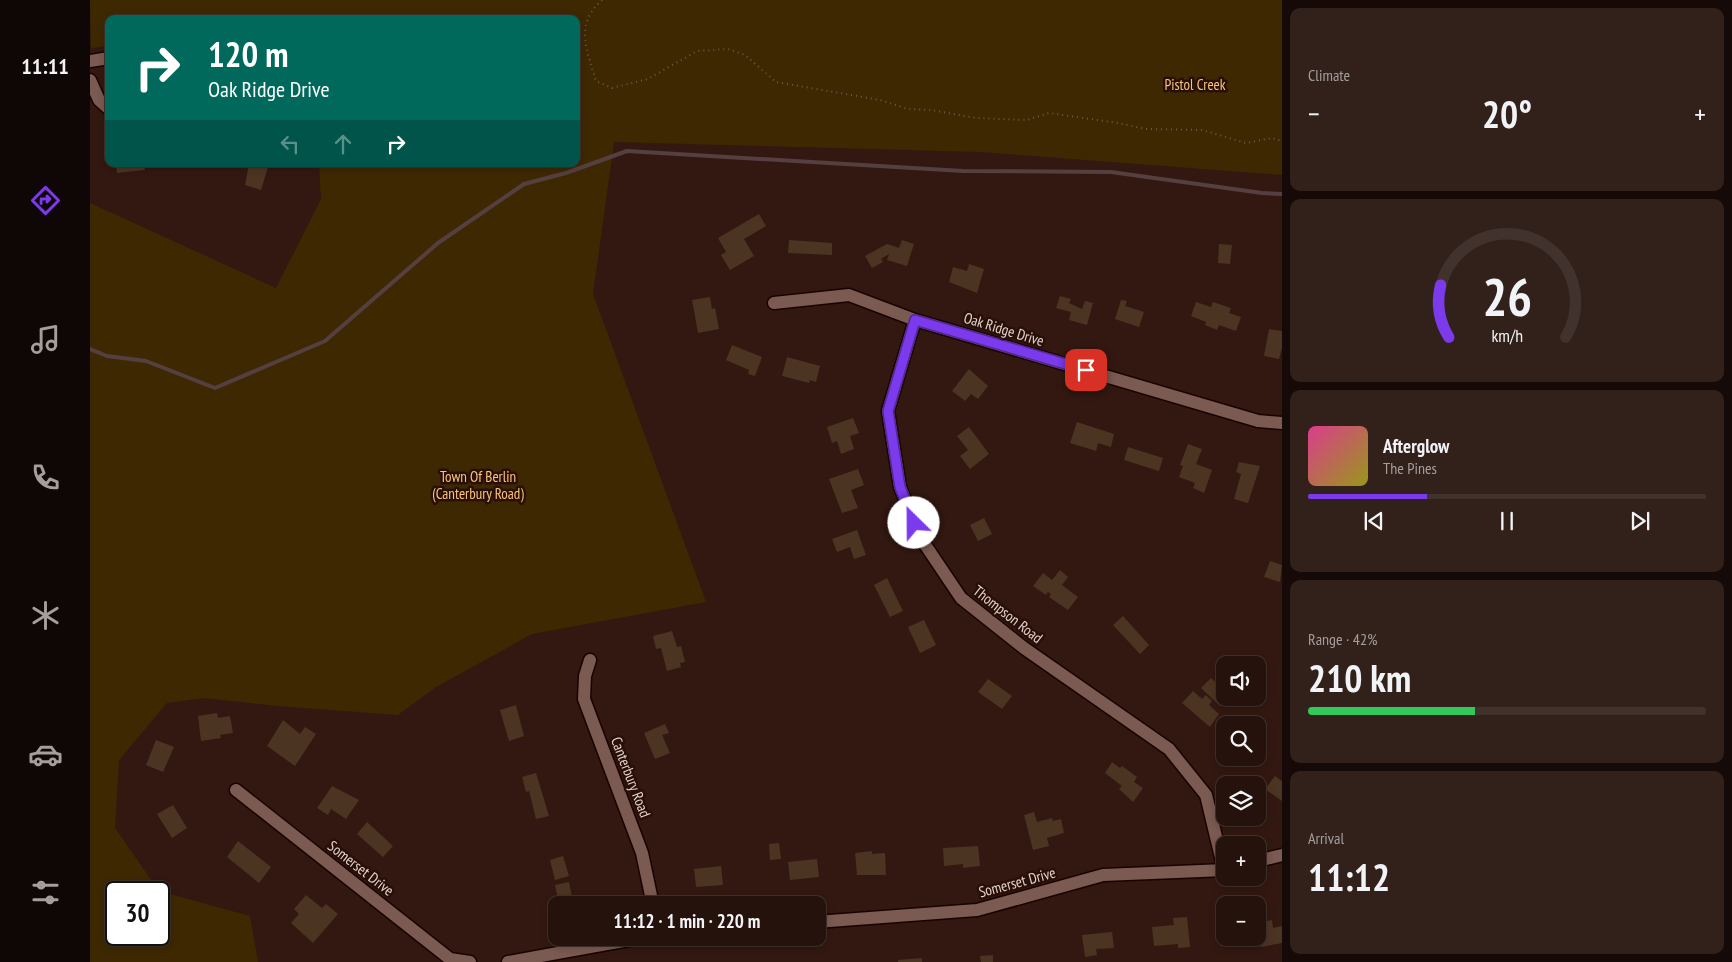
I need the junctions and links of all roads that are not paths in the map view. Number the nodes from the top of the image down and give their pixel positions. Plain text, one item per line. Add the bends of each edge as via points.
1 (105, 59) edge
2 (90, 61) edge
3 (90, 80) edge
4 (105, 105) edge
5 (774, 303) dead end
6 (915, 320) junction
7 (1282, 423) edge
8 (590, 660) dead end
9 (236, 790) dead end
10 (1216, 836) edge
11 (1282, 855) edge
12 (1266, 859) edge
13 (1216, 870) edge
14 (651, 896) edge
15 (826, 921) edge
16 (596, 946) edge
17 (470, 962) edge
18 (508, 962) edge

1 - 2 street
3 - 4 street
5 - 6 street, Oak Ridge Drive via 850,295
6 - 7 street, Oak Ridge Drive via 1258,421
6 - 10 street, Thompson Road via 888,411 900,487 922,540 961,598 1024,648 1169,748 1206,795
8 - 14 street, Canterbury Road via 584,699 642,853
9 - 17 street, Somerset Drive via 450,959
11 - 12 street
13 - 15 street, Somerset Drive via 1103,875 977,910
16 - 18 street

